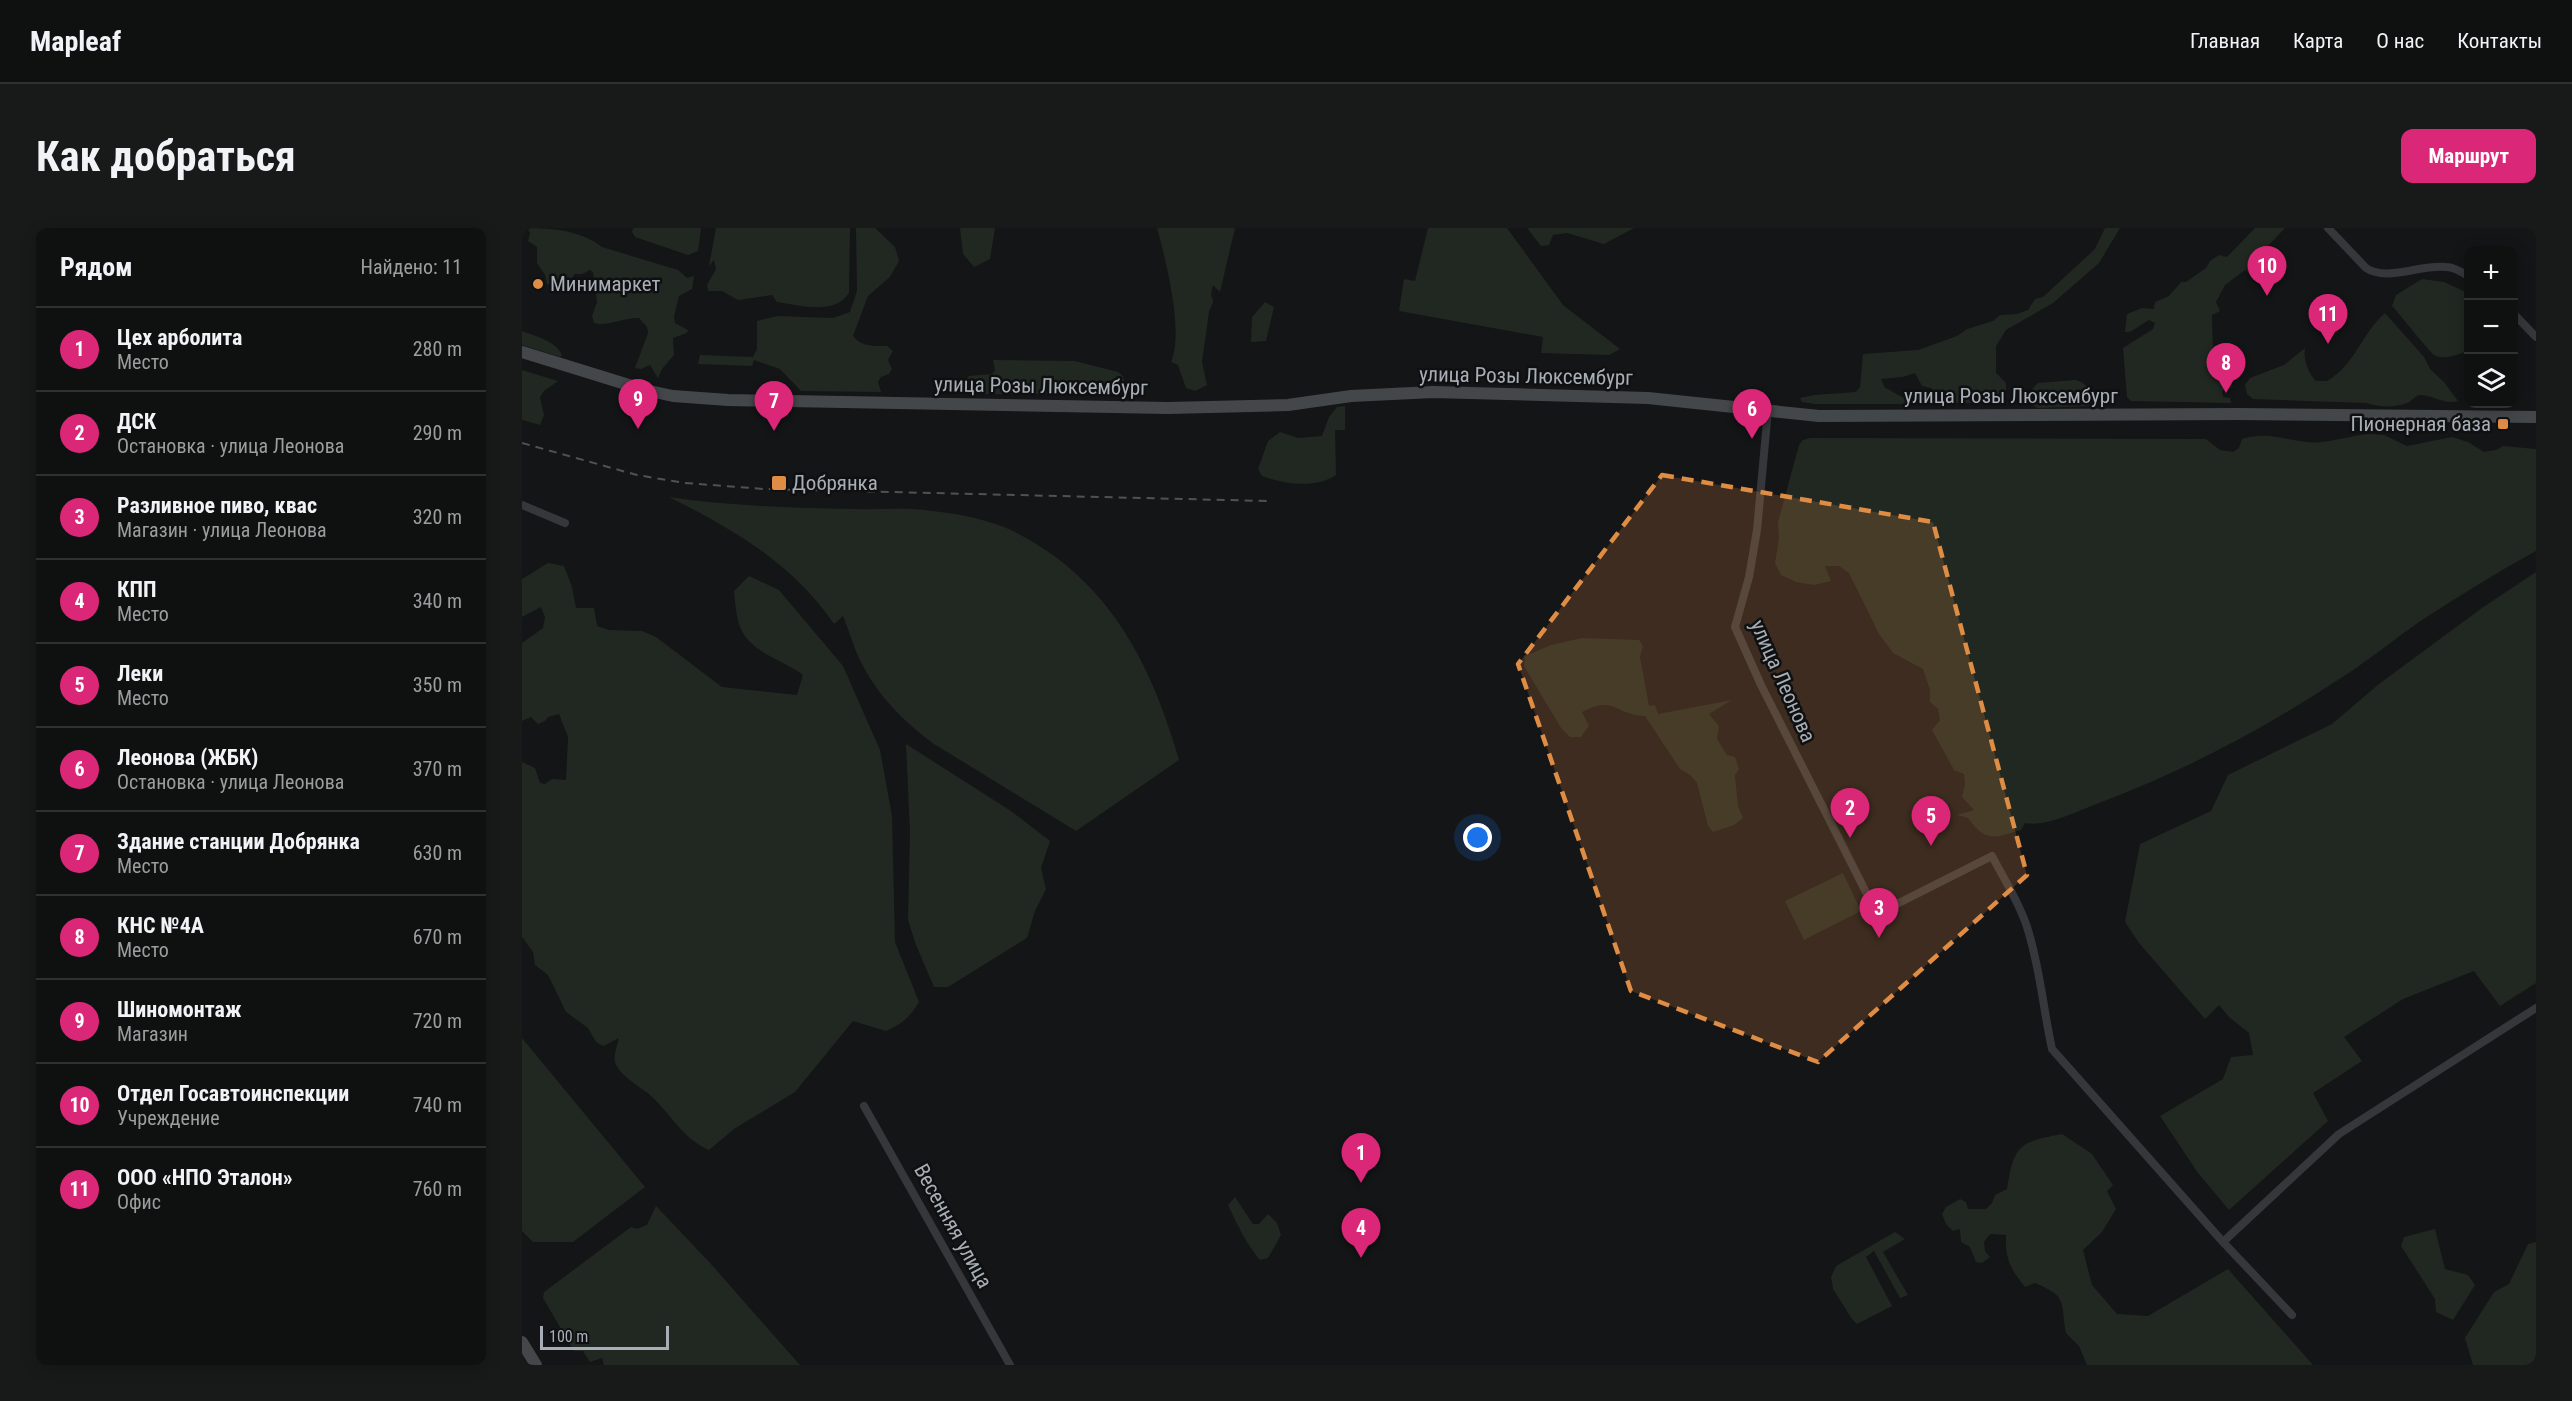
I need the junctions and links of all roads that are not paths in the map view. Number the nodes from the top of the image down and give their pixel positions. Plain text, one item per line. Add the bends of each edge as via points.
1 (2328, 228) edge
2 (2464, 274) edge
3 (2518, 318) edge
4 (2536, 337) edge
5 (522, 352) edge
6 (1768, 410) junction
7 (2536, 417) edge
8 (522, 505) edge
9 (565, 523) dead end
10 (2536, 1008) edge
11 (864, 1106) dead end
12 (2223, 1242) junction
13 (2292, 1315) dead end
14 (522, 1342) edge
15 (537, 1365) edge
16 (1010, 1365) edge

1 - 2 street via 2374,272 2450,267
3 - 4 street
5 - 6 street, улица Розы Люксембург via 645,390 728,400 1168,408 1288,405 1351,396 1433,392 1648,398
6 - 7 street, улица Розы Люксембург via 1820,416
6 - 12 street, улица Леонова via 1757,530 1735,627 1877,914 1992,856 2027,926 2042,984 2052,1049
8 - 9 street
10 - 12 street via 2339,1134
11 - 16 street, Весенняя улица
12 - 13 street
14 - 15 street

